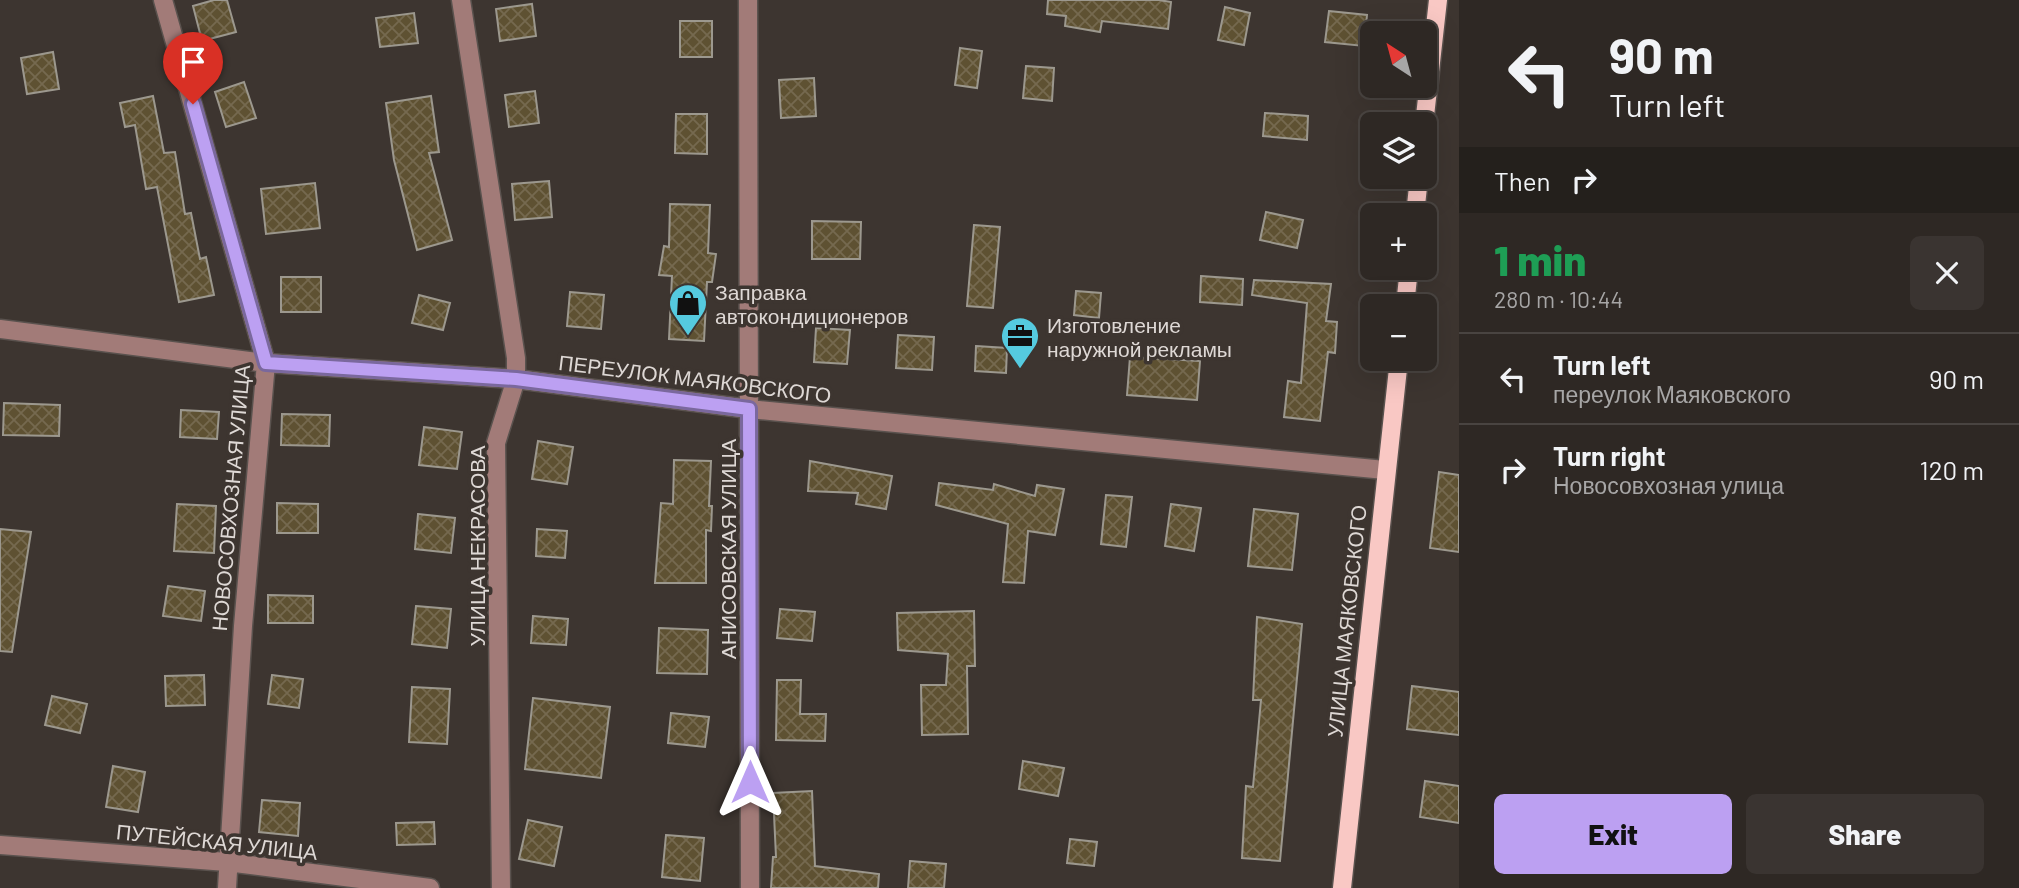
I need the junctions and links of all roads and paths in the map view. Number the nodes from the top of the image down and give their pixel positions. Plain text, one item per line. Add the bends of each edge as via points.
1 (163, 0) edge
2 (461, 0) edge
3 (748, 0) edge
4 (1438, 0) edge
5 (1425, 112) edge
6 (0, 329) edge
7 (266, 363) junction
8 (1397, 371) edge
9 (516, 379) junction
10 (749, 409) junction
11 (1385, 470) junction
12 (0, 845) edge
13 (228, 862) junction
14 (227, 888) edge
15 (430, 888) edge
16 (501, 888) edge
17 (750, 888) edge
18 (1342, 888) edge

1 - 7 street, НОВОСОВХОЗНАЯ УЛИЦА
2 - 9 street, УЛИЦА НЕКРАСОВА
3 - 10 street, АНИСОВСКАЯ УЛИЦА
4 - 5 main road
6 - 7 street, ПЕРЕУЛОК МАЯКОВСКОГО
7 - 9 street, ПЕРЕУЛОК МАЯКОВСКОГО
7 - 13 street, НОВОСОВХОЗНАЯ УЛИЦА
8 - 11 main road, УЛИЦА МАЯКОВСКОГО
9 - 10 street, ПЕРЕУЛОК МАЯКОВСКОГО
9 - 16 street, УЛИЦА НЕКРАСОВА via 496,443
10 - 11 street, ПЕРЕУЛОК МАЯКОВСКОГО
10 - 17 street, АНИСОВСКАЯ УЛИЦА
11 - 18 main road, УЛИЦА МАЯКОВСКОГО
12 - 13 street, ПУТЕЙСКАЯ УЛИЦА
13 - 14 street, НОВОСОВХОЗНАЯ УЛИЦА
13 - 15 street, ПУТЕЙСКАЯ УЛИЦА

